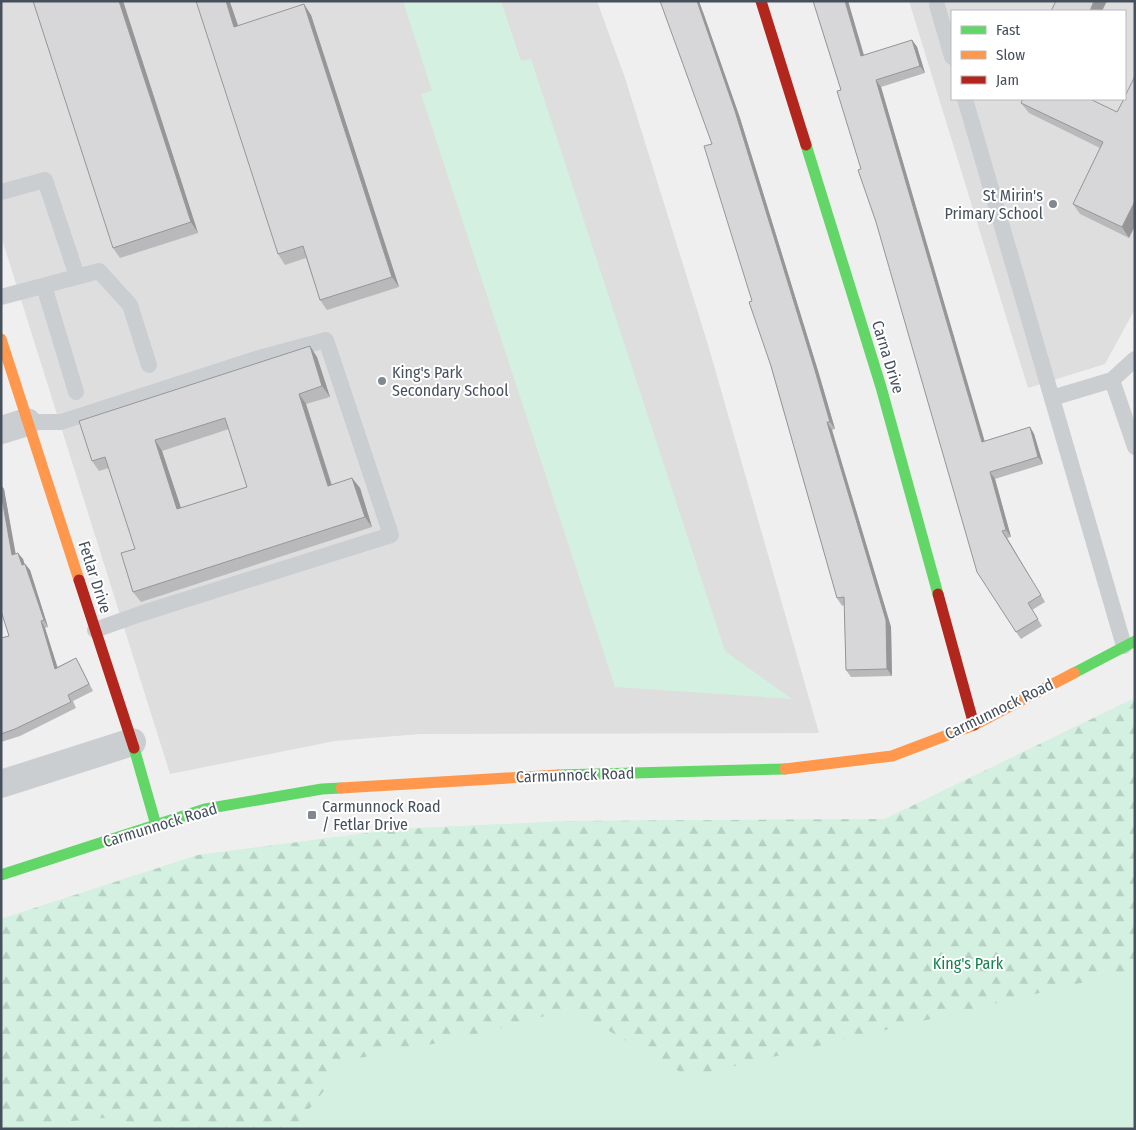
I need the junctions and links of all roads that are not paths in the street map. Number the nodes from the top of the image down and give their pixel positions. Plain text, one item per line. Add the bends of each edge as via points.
1 (761, 1) edge
2 (937, 5) dead end
3 (951, 54) edge
4 (964, 100) edge
5 (1, 192) edge
6 (77, 276) junction
7 (44, 286) junction
8 (1, 297) edge
9 (1, 339) edge
10 (1135, 359) edge
11 (149, 365) dead end
12 (1112, 380) junction
13 (76, 392) dead end
14 (1052, 398) junction
15 (27, 422) junction
16 (1, 430) edge
17 (1135, 447) edge
18 (95, 630) junction
19 (1130, 643) edge
20 (974, 725) junction
21 (132, 742) junction
22 (1, 784) edge
23 (156, 825) junction
24 (1, 875) edge

1 - 20 street, Carna Drive via 881,387
2 - 3 lane
4 - 14 lane
5 - 6 lane via 45,180
6 - 7 lane
6 - 11 lane via 99,271 130,305
7 - 8 lane
7 - 13 lane
9 - 15 street, Fetlar Drive
10 - 12 lane
12 - 14 lane
12 - 17 lane
14 - 19 lane
15 - 16 street
15 - 18 street, Fetlar Drive
15 - 18 lane via 61,422 259,358 326,340 391,534
18 - 21 street, Fetlar Drive
19 - 20 street, Carmunnock Road
20 - 23 street, Carmunnock Road via 892,756 804,768 554,775 322,789 205,809
21 - 22 street
21 - 23 street, Fetlar Drive
23 - 24 street, Carmunnock Road

